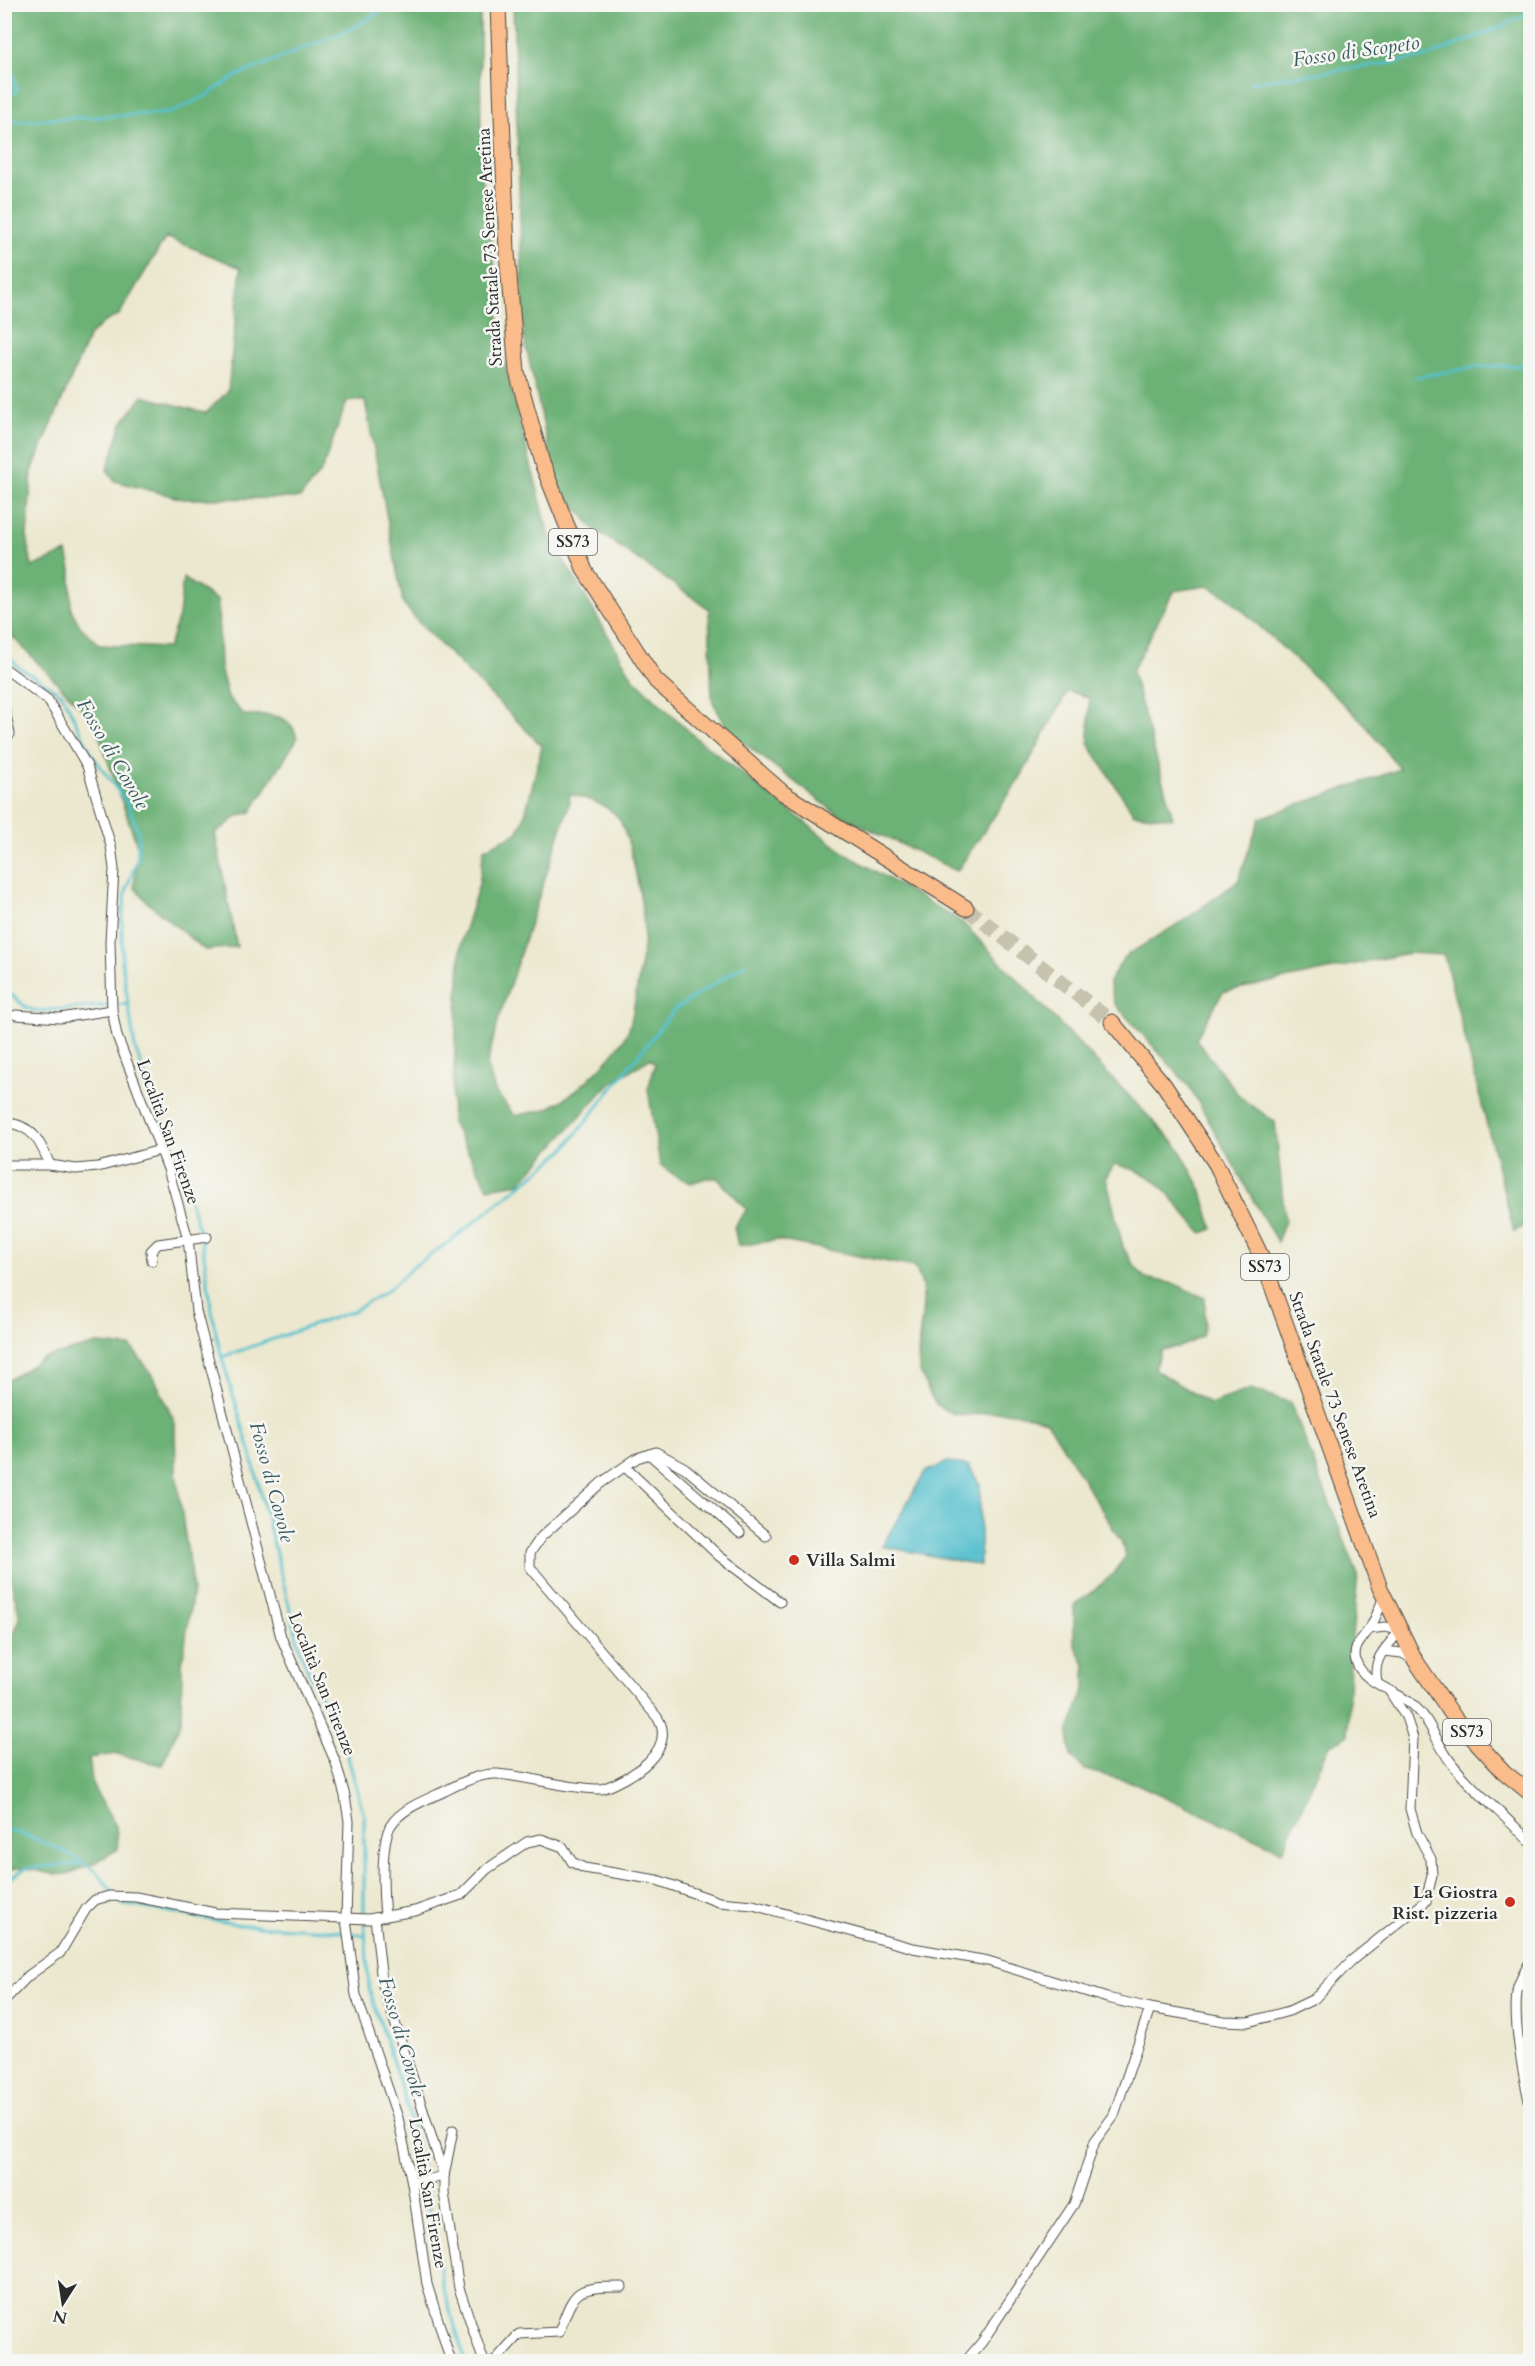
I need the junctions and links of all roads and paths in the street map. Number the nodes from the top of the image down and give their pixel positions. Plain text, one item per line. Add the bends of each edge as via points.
1 (498, 4) edge
2 (4, 668) edge
3 (4, 705) edge
4 (10, 734) dead end
5 (966, 908) tunnel mouth
6 (112, 1010) junction
7 (16, 1016) dead end
8 (1112, 1022) tunnel mouth
9 (4, 1122) edge
10 (160, 1150) junction
11 (4, 1165) edge
12 (50, 1165) junction
13 (207, 1237) dead end
14 (192, 1239) junction
15 (152, 1261) dead end
16 (650, 1454) junction
17 (625, 1467) junction
18 (740, 1533) dead end
19 (766, 1536) dead end
20 (1384, 1596) junction
21 (780, 1602) dead end
22 (1369, 1629) junction
23 (1400, 1630) junction
24 (1384, 1651) junction
25 (1415, 1659) junction
26 (1377, 1683) junction
27 (1390, 1692) junction
28 (1530, 1793) edge
29 (1530, 1842) edge
30 (376, 1918) junction
31 (348, 1921) junction
32 (1530, 1962) edge
33 (4, 2001) edge
34 (1150, 2008) junction
35 (1530, 2105) edge
36 (453, 2130) dead end
37 (444, 2176) junction
38 (420, 2181) junction
39 (622, 2288) dead end
40 (451, 2361) edge
41 (484, 2361) edge
42 (494, 2361) edge
43 (965, 2361) edge

1 - 5 main road, Strada Statale 73 Senese Aretina / SS73 via 507,252 517,372 542,463 585,571 656,681 783,793
2 - 6 street, Località San Firenze via 48,700 87,766 98,800 114,869
3 - 4 street
6 - 7 street via 60,1018
6 - 10 street, Località San Firenze via 123,1055
8 - 20 main road, Strada Statale 73 Senese Aretina / SS73 via 1164,1085 1216,1164 1262,1258
9 - 12 street via 24,1127 40,1140
10 - 12 street via 98,1167
10 - 14 street, Località San Firenze
11 - 12 street
13 - 14 street
14 - 15 street via 158,1244 152,1251
14 - 31 street, Località San Firenze via 196,1311 281,1637 336,1763 345,1796 349,1821
16 - 17 street
16 - 18 street
16 - 19 street via 656,1452 685,1468
17 - 21 street via 719,1556
17 - 30 street via 601,1483 541,1537 530,1552 530,1568 657,1717 663,1737 657,1750 645,1765 602,1789 495,1774 460,1784 421,1803 391,1825
20 - 22 street
20 - 23 main road, Strada Statale 73 Senese Aretina / SS73
22 - 23 street
22 - 26 street via 1360,1640 1355,1660 1365,1676
23 - 24 street
23 - 25 main road, Strada Statale 73 Senese Aretina / SS73
24 - 25 street
24 - 26 street via 1377,1660
25 - 28 main road, Strada Statale 73 Senese Aretina / SS73 via 1456,1720 1504,1772
26 - 27 street
27 - 29 street via 1421,1712 1473,1790
27 - 34 street via 1406,1717 1413,1738 1410,1809 1431,1859 1426,1901 1351,1961 1314,1999 1289,2011 1248,2022
30 - 31 street
30 - 34 street via 461,1896 488,1869 527,1842 541,1839 563,1847 572,1862 584,1868 657,1880 720,1902 753,1905 913,1948 988,1961
30 - 37 street via 382,1982
31 - 33 street via 215,1913 136,1897 109,1896 95,1900 86,1909 60,1953 28,1976
31 - 38 street, Località San Firenze via 356,1995
32 - 35 street via 1517,1990
34 - 43 street via 1114,2115 1095,2140 1074,2204 982,2342
36 - 37 street
37 - 38 street
37 - 41 street via 459,2288
38 - 40 street, Località San Firenze via 427,2284
39 - 42 street via 578,2292 559,2332 519,2334

